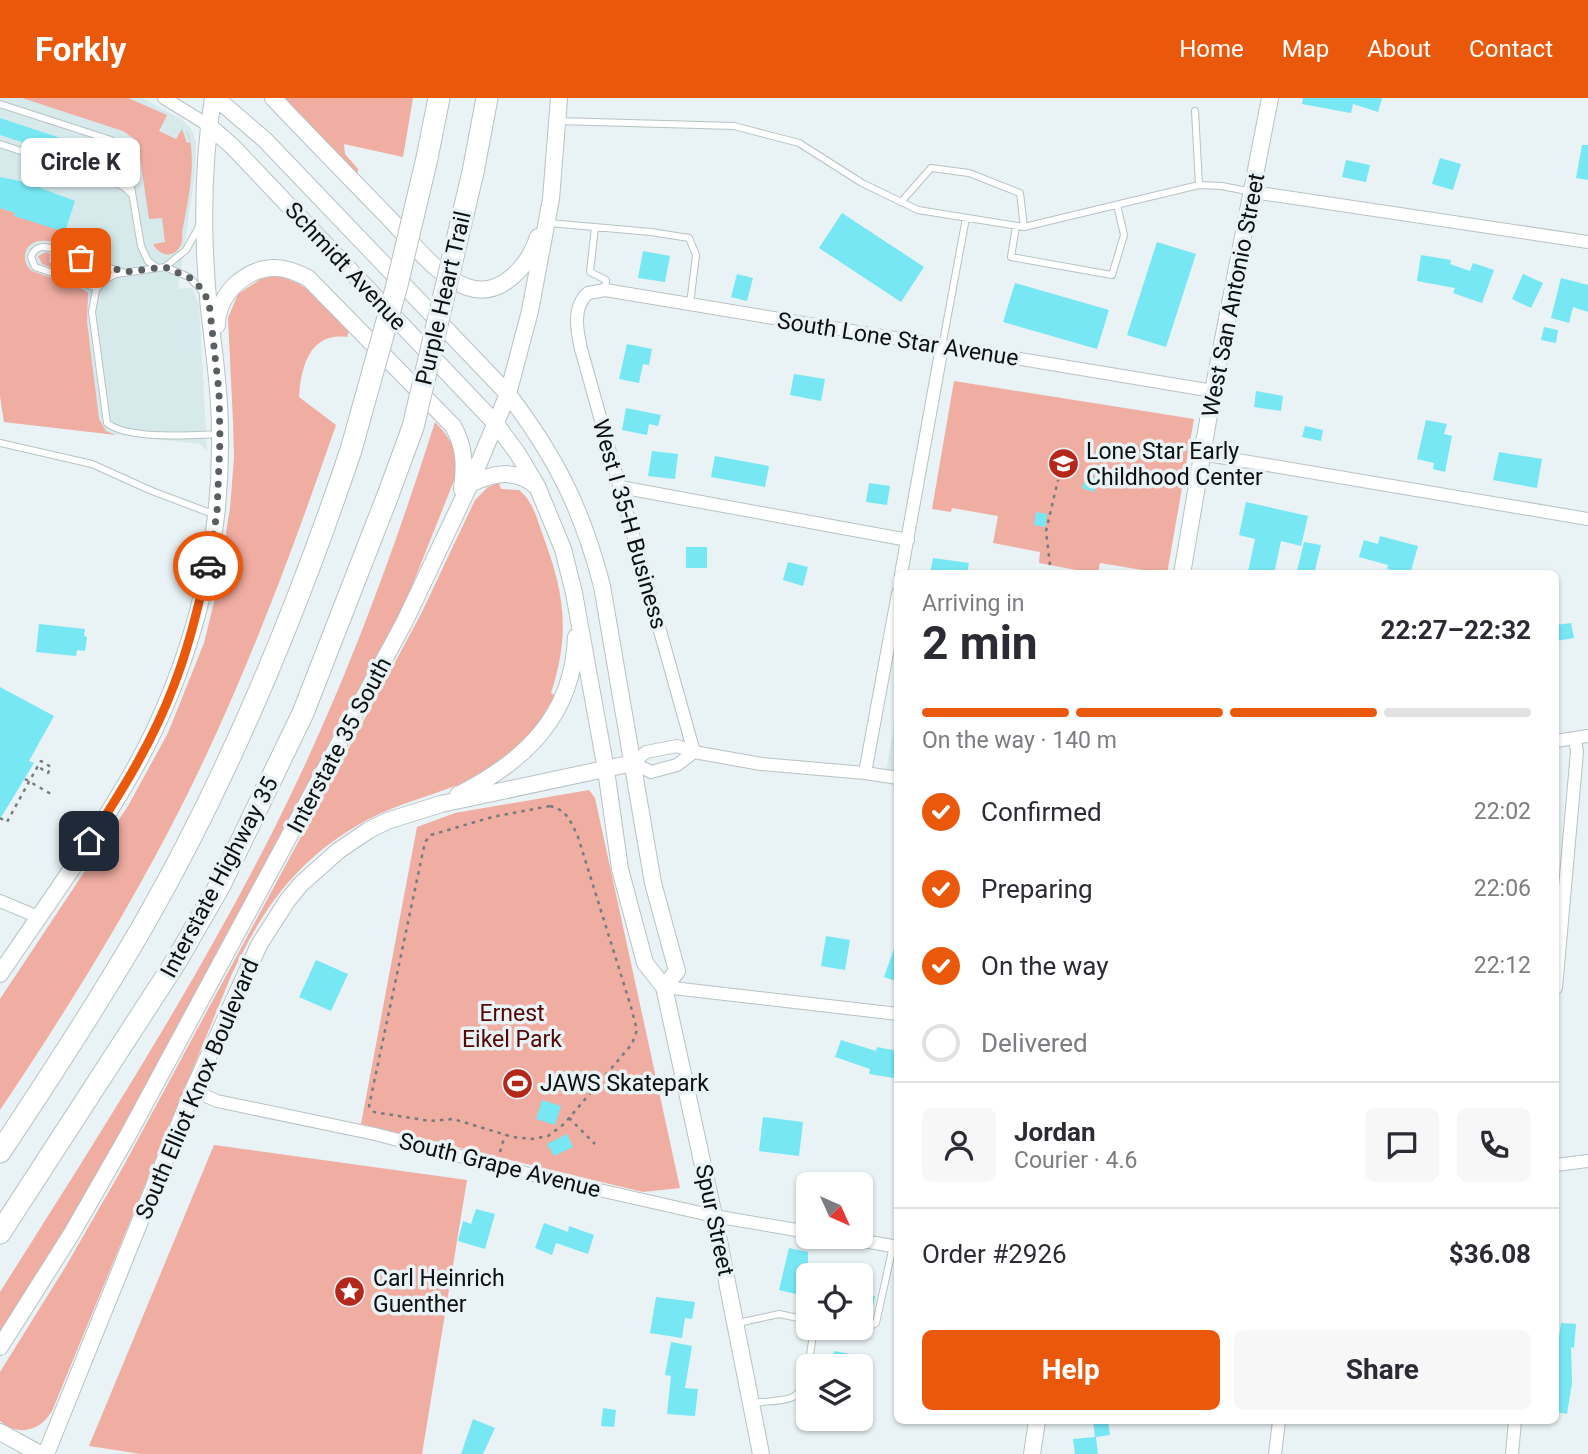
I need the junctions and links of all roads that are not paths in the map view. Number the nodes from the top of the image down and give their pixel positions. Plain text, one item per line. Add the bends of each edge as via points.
1 (164, 98) edge
2 (214, 98) edge
3 (273, 98) edge
4 (439, 98) edge
5 (487, 98) edge
6 (559, 98) edge
7 (1270, 98) edge
8 (0, 104) edge
9 (1195, 111) dead end
10 (557, 121) junction
11 (208, 125) junction
12 (0, 144) edge
13 (1199, 185) junction
14 (1254, 192) junction
15 (133, 199) junction
16 (551, 199) junction
17 (901, 202) junction
18 (1117, 205) junction
19 (204, 215) junction
20 (966, 218) junction
21 (547, 223) junction
22 (1016, 226) junction
23 (595, 227) junction
24 (1024, 227) junction
25 (1588, 242) edge
26 (54, 249) dead end
27 (81, 258) dead end
28 (163, 267) junction
29 (125, 272) junction
30 (97, 288) junction
31 (605, 290) junction
32 (584, 296) joint
33 (209, 302) junction
34 (690, 304) junction
35 (942, 347) junction
36 (1213, 391) junction
37 (219, 392) junction
38 (508, 394) junction
39 (496, 424) junction
40 (220, 433) junction
41 (0, 443) edge
42 (351, 450) joint
43 (1202, 454) junction
44 (470, 484) junction
45 (537, 486) junction
46 (620, 487) junction
47 (388, 495) joint
48 (460, 505) junction
49 (217, 516) junction
50 (1588, 519) edge
51 (908, 540) junction
52 (902, 570) edge
53 (1182, 570) edge
54 (574, 593) junction
55 (894, 614) edge
56 (1582, 737) edge
57 (1559, 741) edge
58 (694, 752) junction
59 (633, 763) junction
60 (606, 770) junction
61 (864, 773) junction
62 (894, 777) edge
63 (440, 804) junction
64 (0, 901) edge
65 (38, 917) junction
66 (1559, 954) edge
67 (0, 974) edge
68 (664, 987) junction
69 (894, 1014) edge
70 (193, 1090) junction
71 (0, 1152) edge
72 (1588, 1161) edge
73 (1559, 1165) edge
74 (714, 1216) junction
75 (796, 1230) edge
76 (0, 1233) edge
77 (873, 1242) edge
78 (894, 1246) edge
79 (894, 1250) edge
80 (796, 1318) edge
81 (736, 1323) junction
82 (873, 1324) edge
83 (812, 1340) edge
84 (0, 1347) edge
85 (751, 1403) junction
86 (1037, 1424) edge
87 (1279, 1424) edge
88 (1515, 1424) edge
89 (0, 1432) edge
90 (40, 1454) edge
91 (46, 1454) edge
92 (761, 1454) edge
93 (1032, 1454) edge
94 (1275, 1454) edge
95 (1512, 1454) edge

1 - 11 street, Schmidt Avenue
2 - 11 main road
2 - 38 main road, Schmidt Avenue via 265,140
3 - 16 main road via 432,263 466,287 488,288 514,276 536,244
4 - 42 highway, Purple Heart Trail, bridge via 397,285
5 - 47 highway, Purple Heart Trail, bridge via 413,427
6 - 10 main road, Interstate 35 South
7 - 14 main road, West San Antonio Street
8 - 15 lane via 118,144 126,157
9 - 13 lane
10 - 16 main road, Interstate 35 South
10 - 17 lane via 734,126 799,143
11 - 19 main road
11 - 39 main road, Schmidt Avenue
12 - 15 lane via 120,184
13 - 14 lane
13 - 18 lane
14 - 25 street
14 - 36 main road, West San Antonio Street
15 - 28 lane via 143,252 152,264
16 - 21 main road, Interstate 35 South
17 - 20 lane via 918,210
17 - 24 lane via 931,167 969,173 1020,193
18 - 22 lane via 1124,235 1112,275 1011,257
18 - 24 lane
19 - 28 lane via 186,250
19 - 33 main road
20 - 22 lane
20 - 35 lane
21 - 23 lane
21 - 38 main road, Interstate 35 South
22 - 24 lane
23 - 31 lane via 590,272 606,280
23 - 34 lane via 689,238 696,255
26 - 30 lane via 37,248 31,257 35,267
27 - 29 lane
28 - 29 lane
28 - 33 lane via 190,278
29 - 30 lane
30 - 40 lane via 92,312 107,423 123,431
31 - 32 street, South Lone Star Avenue
31 - 34 street, South Lone Star Avenue
32 - 46 street, West I 35-H Business via 579,307 579,337
33 - 37 main road
34 - 35 street, South Lone Star Avenue
35 - 36 street, South Lone Star Avenue
35 - 51 street
36 - 43 main road, West San Antonio Street
37 - 40 main road
37 - 48 main road via 217,317 224,299 238,283 263,269 300,274 318,286 453,426 464,458
38 - 39 main road, Interstate 35 South
38 - 59 main road, Schmidt Avenue via 553,458 583,522 602,586
39 - 44 main road, Interstate 35 South
39 - 45 main road, Schmidt Avenue
40 - 49 main road
41 - 49 lane via 92,464
42 - 71 highway, Interstate Highway 35 via 290,619 197,823 104,990
43 - 50 street
43 - 53 main road, West San Antonio Street
44 - 45 main road via 508,473
44 - 48 main road, Interstate 35 South
45 - 54 main road, Schmidt Avenue via 563,549
46 - 51 street
46 - 58 street, West I 35-H Business
47 - 76 highway, Interstate Highway 35 via 303,713 220,885 175,963
48 - 84 main road, Interstate 35 South via 405,621 127,1137
49 - 65 main road via 197,612 161,715 129,779
51 - 52 street
54 - 60 main road, Schmidt Avenue
54 - 63 main road via 575,661 549,722 509,766
55 - 61 street
56 - 57 street
56 - 66 street
58 - 59 street via 677,746 646,752
58 - 59 street via 677,765 651,772
58 - 61 street via 761,764
59 - 60 main road
59 - 68 main road, Spur Street via 653,883 677,971
60 - 63 main road
60 - 68 main road, Spur Street via 626,892 645,963
61 - 62 street
63 - 70 main road, South Elliot Knox Boulevard via 369,830 301,884 259,945
64 - 65 street
65 - 67 main road
68 - 69 street
68 - 74 main road, Spur Street
70 - 74 street, South Grape Avenue via 217,1101 375,1133
70 - 91 main road, South Elliot Knox Boulevard
72 - 73 street
74 - 75 street, South Grape Avenue
74 - 81 main road, Spur Street
77 - 78 street
79 - 82 lane
80 - 81 lane via 779,1314
81 - 85 main road, Spur Street
83 - 85 lane via 800,1391 793,1397
85 - 92 main road, Spur Street
86 - 93 main road
87 - 94 street
88 - 95 street
89 - 90 main road

